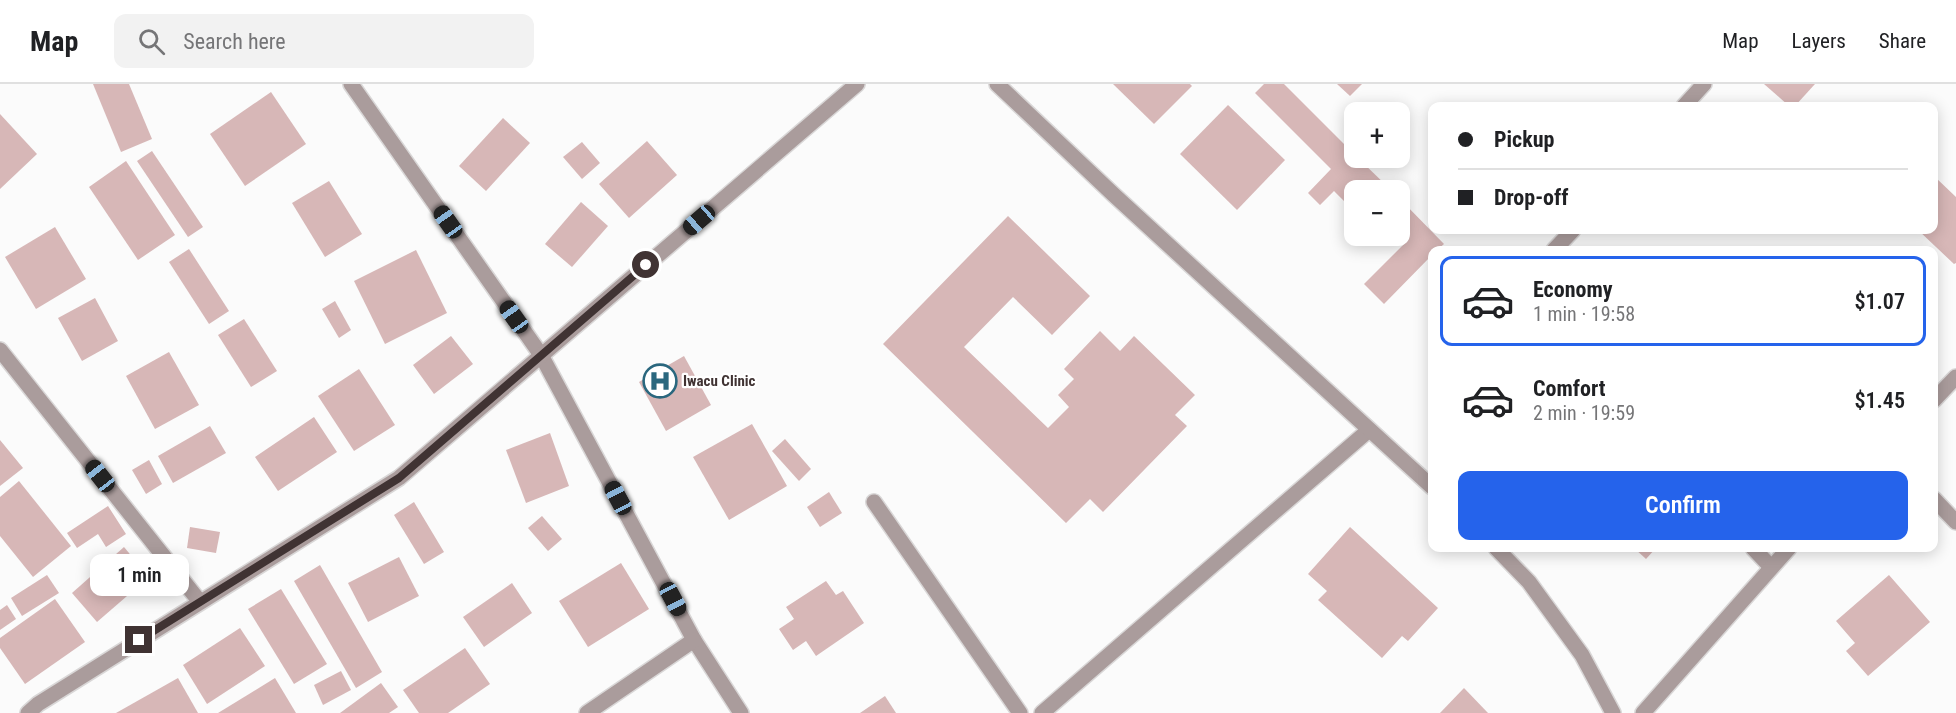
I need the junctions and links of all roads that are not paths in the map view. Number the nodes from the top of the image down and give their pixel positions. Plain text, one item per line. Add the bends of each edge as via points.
1 (857, 84) edge
2 (997, 84) edge
3 (1704, 84) edge
4 (355, 85) edge
5 (1688, 102) edge
6 (1569, 234) edge
7 (1558, 246) edge
8 (0, 350) edge
9 (541, 355) junction
10 (1956, 377) edge
11 (1938, 396) edge
12 (1369, 429) junction
13 (1428, 483) edge
14 (874, 502) dead end
15 (1938, 503) edge
16 (1956, 522) edge
17 (1500, 552) edge
18 (1757, 552) edge
19 (1785, 552) edge
20 (1770, 566) junction
21 (200, 602) junction
22 (694, 640) junction
23 (28, 713) edge
24 (587, 713) edge
25 (741, 713) edge
26 (1020, 713) edge
27 (1042, 713) edge
28 (1613, 713) edge
29 (1643, 713) edge

1 - 9 street
2 - 12 street
3 - 5 street
4 - 9 street
6 - 7 street
8 - 21 street
9 - 21 street via 399,478
9 - 22 street
10 - 11 street
12 - 13 street
12 - 27 street
14 - 26 street
15 - 16 street
17 - 28 street via 1529,582 1582,656
18 - 20 street
19 - 20 street
20 - 29 street
21 - 23 street
22 - 24 street
22 - 25 street

